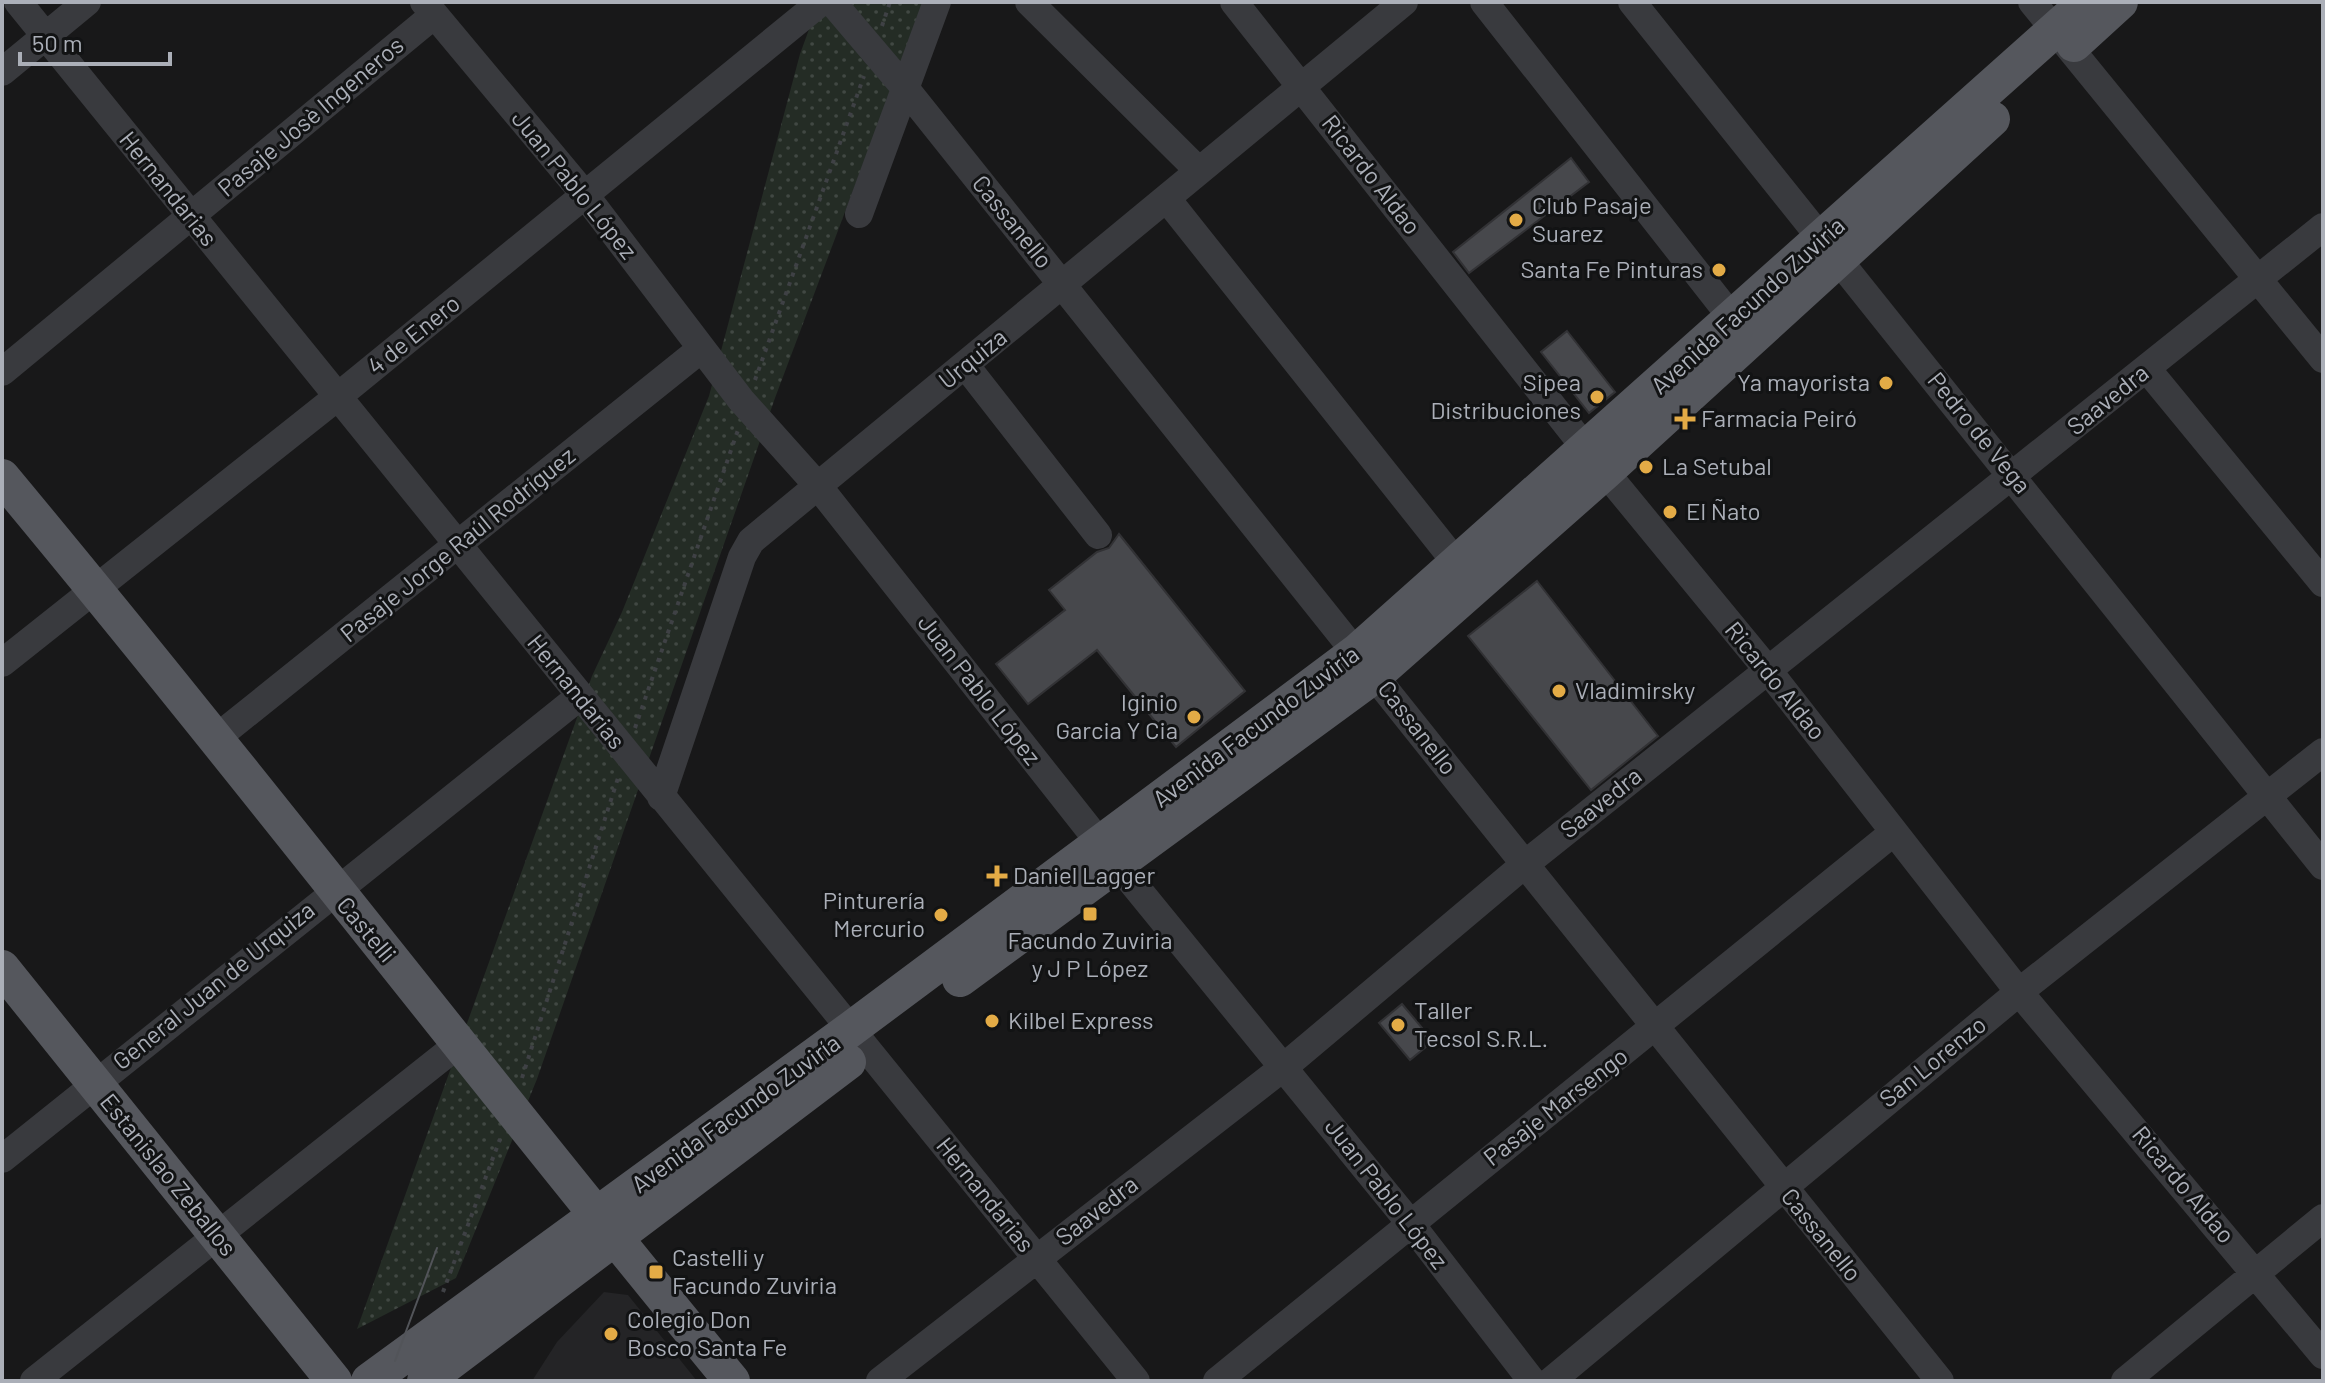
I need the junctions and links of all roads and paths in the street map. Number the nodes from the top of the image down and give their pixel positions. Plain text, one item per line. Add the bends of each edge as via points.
1 (18, 2) edge
2 (87, 2) edge
3 (821, 2) edge
4 (832, 2) edge
5 (890, 2) edge
6 (937, 2) edge
7 (1029, 2) edge
8 (1234, 2) edge
9 (1404, 2) edge
10 (1484, 2) edge
11 (1632, 2) edge
12 (2032, 2) edge
13 (2086, 2) edge
14 (2120, 2) edge
15 (429, 8) edge
16 (45, 36) junction
17 (2062, 39) junction
18 (873, 50) junction
19 (2, 72) edge
20 (1302, 86) junction
21 (905, 88) junction
22 (1199, 171) junction
23 (585, 195) junction
24 (1167, 199) junction
25 (859, 214) dead end
26 (190, 216) junction
27 (2323, 227) edge
28 (1832, 249) junction
29 (2257, 280) junction
30 (1063, 286) junction
31 (1733, 319) junction
32 (701, 349) junction
33 (2323, 359) edge
34 (966, 366) junction
35 (2147, 369) junction
36 (2, 372) edge
37 (336, 398) junction
38 (746, 407) junction
39 (1596, 461) junction
40 (2, 477) edge
41 (2014, 477) junction
42 (818, 486) junction
43 (1098, 535) dead end
44 (457, 547) junction
45 (1458, 565) junction
46 (2323, 583) edge
47 (94, 588) junction
48 (2, 663) edge
49 (1366, 663) junction
50 (1767, 669) junction
51 (579, 697) junction
52 (215, 739) junction
53 (2323, 752) edge
54 (626, 754) junction
55 (661, 797) junction
56 (2267, 798) junction
57 (1894, 832) junction
58 (1109, 852) junction
59 (1524, 865) junction
60 (2323, 866) edge
61 (333, 890) junction
62 (2, 968) edge
63 (2019, 992) junction
64 (1654, 1030) junction
65 (858, 1039) junction
66 (460, 1043) junction
67 (1284, 1067) junction
68 (94, 1084) junction
69 (512, 1108) junction
70 (2, 1159) edge
71 (1782, 1187) junction
72 (2323, 1218) edge
73 (1410, 1223) junction
74 (605, 1228) junction
75 (217, 1236) junction
76 (1036, 1258) junction
77 (2256, 1272) junction
78 (515, 1275) junction
79 (439, 1298) dead end
80 (2323, 1355) edge
81 (34, 1381) edge
82 (334, 1381) edge
83 (369, 1381) edge
84 (410, 1381) edge
85 (425, 1381) edge
86 (732, 1381) edge
87 (880, 1381) edge
88 (1136, 1381) edge
89 (1217, 1381) edge
90 (1532, 1381) edge
91 (1551, 1381) edge
92 (1940, 1381) edge
93 (2125, 1381) edge

1 - 16 street, Hernandarias
2 - 16 street
3 - 23 street, 4 de Enero
4 - 18 street, Cassanello
5 - 18 path
6 - 21 street
7 - 22 street
8 - 20 street, Ricardo Aldao
9 - 20 street, Urquiza
10 - 31 street
11 - 28 street, Pedro de Vega
12 - 17 street
13 - 17 main road, Avenida Facundo Zuviría
14 - 17 main road, Avenida Facundo Zuviría
15 - 23 street, Juan Pablo López
15 - 26 street, Pasaje Josè Ingeneros
16 - 19 street
16 - 26 street, Hernandarias
17 - 28 main road, Avenida Facundo Zuviría
17 - 29 street
18 - 21 street, Cassanello
18 - 38 path
20 - 22 street, Urquiza
20 - 39 street, Ricardo Aldao
21 - 25 street
21 - 30 street, Cassanello
22 - 24 street, Urquiza
23 - 32 street, Juan Pablo López
23 - 37 street, 4 de Enero
24 - 30 street, Urquiza
24 - 45 street
26 - 36 street, Pasaje Josè Ingeneros
26 - 37 street, Hernandarias
27 - 29 street, Saavedra
28 - 31 main road, Avenida Facundo Zuviría
28 - 39 main road, Avenida Facundo Zuviría
28 - 41 street, Pedro de Vega
29 - 33 street
29 - 35 street, Saavedra
30 - 34 street, Urquiza
30 - 49 street, Cassanello
31 - 39 main road, Avenida Facundo Zuviría
32 - 38 street, Juan Pablo López
32 - 44 street, Pasaje Jorge Raúl Rodríguez
34 - 42 street, Urquiza
34 - 43 street
35 - 41 street, Saavedra
35 - 46 street
37 - 44 street, Hernandarias
37 - 47 street, 4 de Enero
38 - 42 street, Juan Pablo López
38 - 54 path
39 - 45 main road, Avenida Facundo Zuviría
39 - 49 main road, Avenida Facundo Zuviría
39 - 50 street, Ricardo Aldao
40 - 47 main road, Castelli
41 - 50 street, Saavedra
41 - 56 street, Pedro de Vega
42 - 55 street, Urquiza via 751,541 742,557
42 - 58 street, Juan Pablo López
44 - 51 street, Hernandarias
44 - 52 street, Pasaje Jorge Raúl Rodríguez
45 - 49 main road, Avenida Facundo Zuviría
47 - 48 street, 4 de Enero
47 - 52 main road, Castelli
49 - 58 main road, Avenida Facundo Zuviría
49 - 59 street, Cassanello
50 - 57 street, Ricardo Aldao
50 - 59 street, Saavedra
51 - 54 street, Hernandarias
51 - 61 street, General Juan de Urquiza
52 - 61 main road, Castelli
53 - 56 street, San Lorenzo
54 - 55 street, Hernandarias
54 - 69 path
55 - 65 street, Hernandarias
56 - 60 street, Pedro de Vega
56 - 63 street, San Lorenzo
57 - 63 street, Ricardo Aldao
57 - 64 street, Pasaje Marsengo
58 - 65 main road, Avenida Facundo Zuviría
58 - 67 street, Juan Pablo López
59 - 64 street, Cassanello
59 - 67 street, Saavedra
61 - 66 main road, Castelli
61 - 68 street, General Juan de Urquiza
62 - 68 main road, Estanislao Zeballos
63 - 71 street, San Lorenzo
63 - 77 street, Ricardo Aldao
64 - 71 street, Cassanello
64 - 73 street, Pasaje Marsengo
65 - 74 main road, Avenida Facundo Zuviría
65 - 76 street, Hernandarias
66 - 69 main road, Castelli
66 - 75 street
67 - 73 street, Juan Pablo López
67 - 76 street, Saavedra
68 - 70 street, General Juan de Urquiza
68 - 75 main road, Estanislao Zeballos
69 - 74 main road, Castelli
69 - 79 path
71 - 91 street, San Lorenzo
71 - 92 street, Cassanello
72 - 77 street
73 - 89 street, Pasaje Marsengo
73 - 90 street, Juan Pablo López
74 - 78 main road, Avenida Facundo Zuviría
74 - 85 main road, Avenida Facundo Zuviría
74 - 86 main road, Castelli
75 - 81 street
75 - 82 main road, Estanislao Zeballos
76 - 87 street, Saavedra
76 - 88 street, Hernandarias
77 - 80 street, Ricardo Aldao
77 - 93 street
78 - 83 main road, Avenida Facundo Zuviría
78 - 84 main road via 488,1311 429,1356

